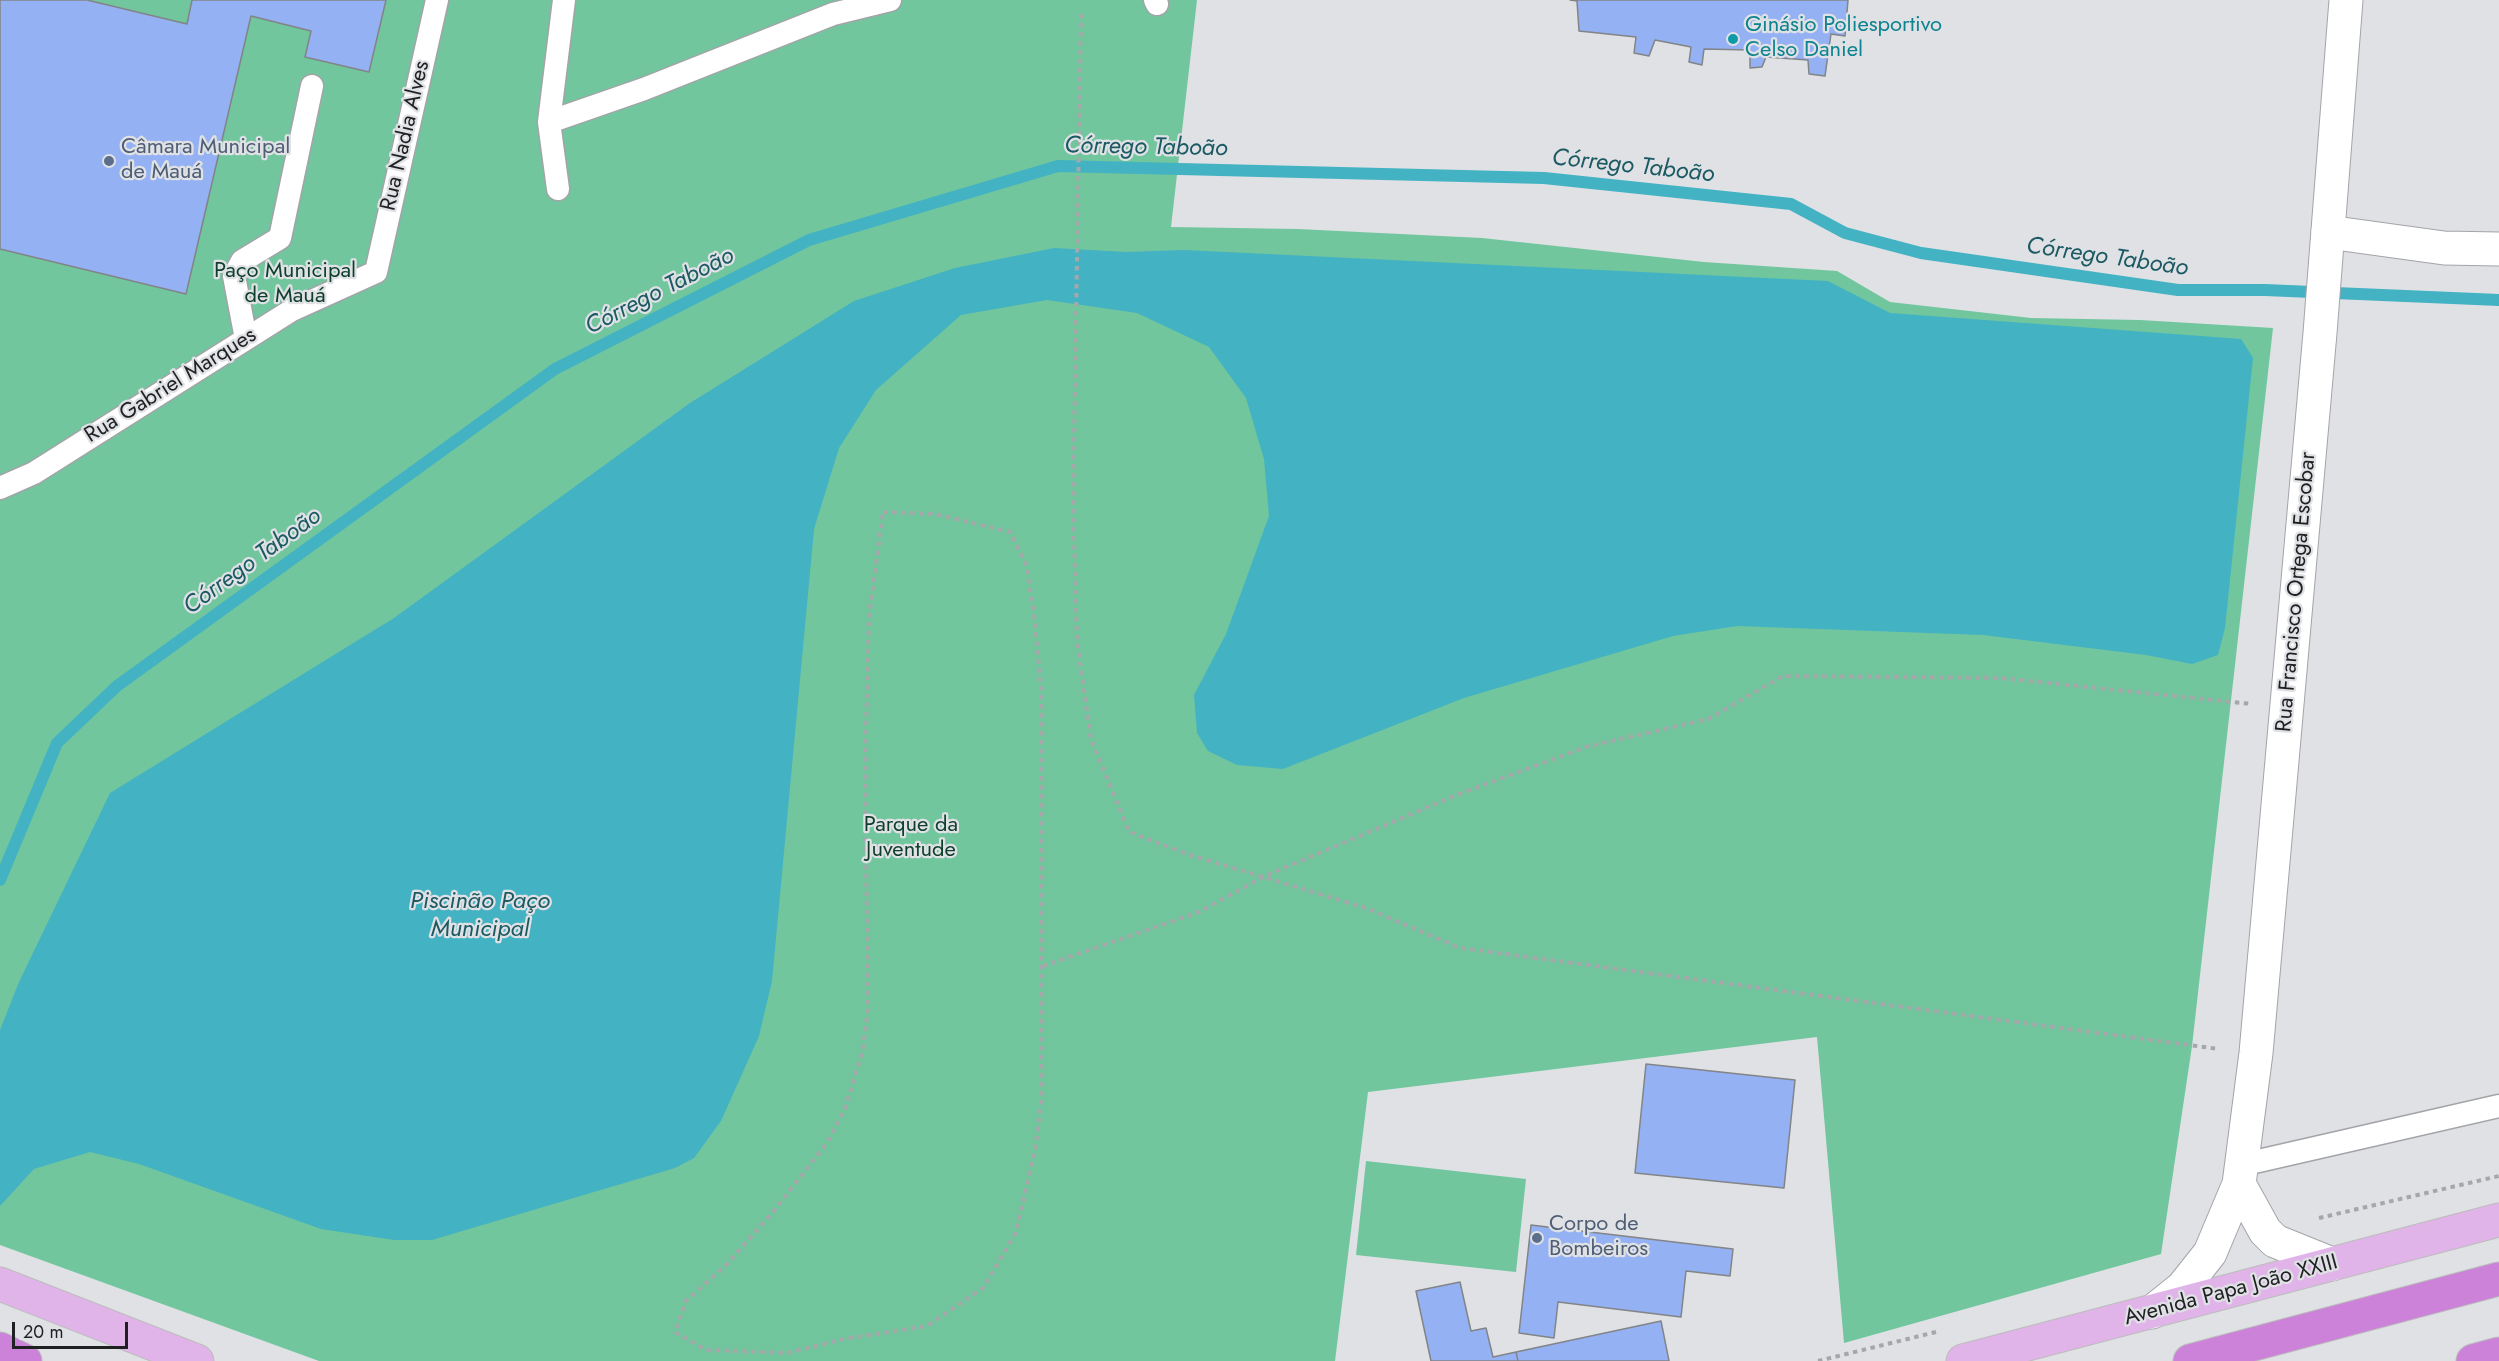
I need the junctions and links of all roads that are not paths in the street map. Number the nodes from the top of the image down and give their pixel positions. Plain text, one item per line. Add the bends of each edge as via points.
1 (437, 0) edge
2 (564, 0) edge
3 (890, 0) edge
4 (2346, 0) edge
5 (312, 86) dead end
6 (549, 122) junction
7 (558, 189) dead end
8 (2328, 232) junction
9 (2499, 249) edge
10 (376, 272) joint
11 (246, 339) junction
12 (0, 488) edge
13 (2499, 1106) edge
14 (2240, 1175) junction
15 (2499, 1220) edge
16 (2332, 1264) junction
17 (2499, 1279) edge
18 (0, 1284) edge
19 (2152, 1312) junction
20 (0, 1349) edge
21 (2499, 1354) edge
22 (24, 1361) edge
23 (196, 1361) edge
24 (1964, 1361) edge
25 (2190, 1361) edge
26 (2473, 1361) edge

1 - 10 lane, Rua Nadia Alves
2 - 6 lane
3 - 6 lane via 833,14
4 - 8 main road, Rua Francisco Ortega Escobar
5 - 11 lane via 280,238 242,261 234,276
6 - 7 lane
8 - 9 main road via 2444,248
8 - 14 main road, Rua Francisco Ortega Escobar via 2256,1053
10 - 11 lane, Rua Gabriel Marques via 292,310
11 - 12 lane, Rua Gabriel Marques via 34,473
13 - 14 lane
14 - 16 main road via 2265,1231 2275,1241
14 - 19 main road, Rua Francisco Ortega Escobar via 2210,1253 2183,1287
15 - 16 main road, Avenida Papa João XXIII
16 - 19 main road, Avenida Papa João XXIII
17 - 25 highway
18 - 23 main road
19 - 24 main road, Avenida Papa João XXIII
20 - 22 highway
21 - 26 highway

